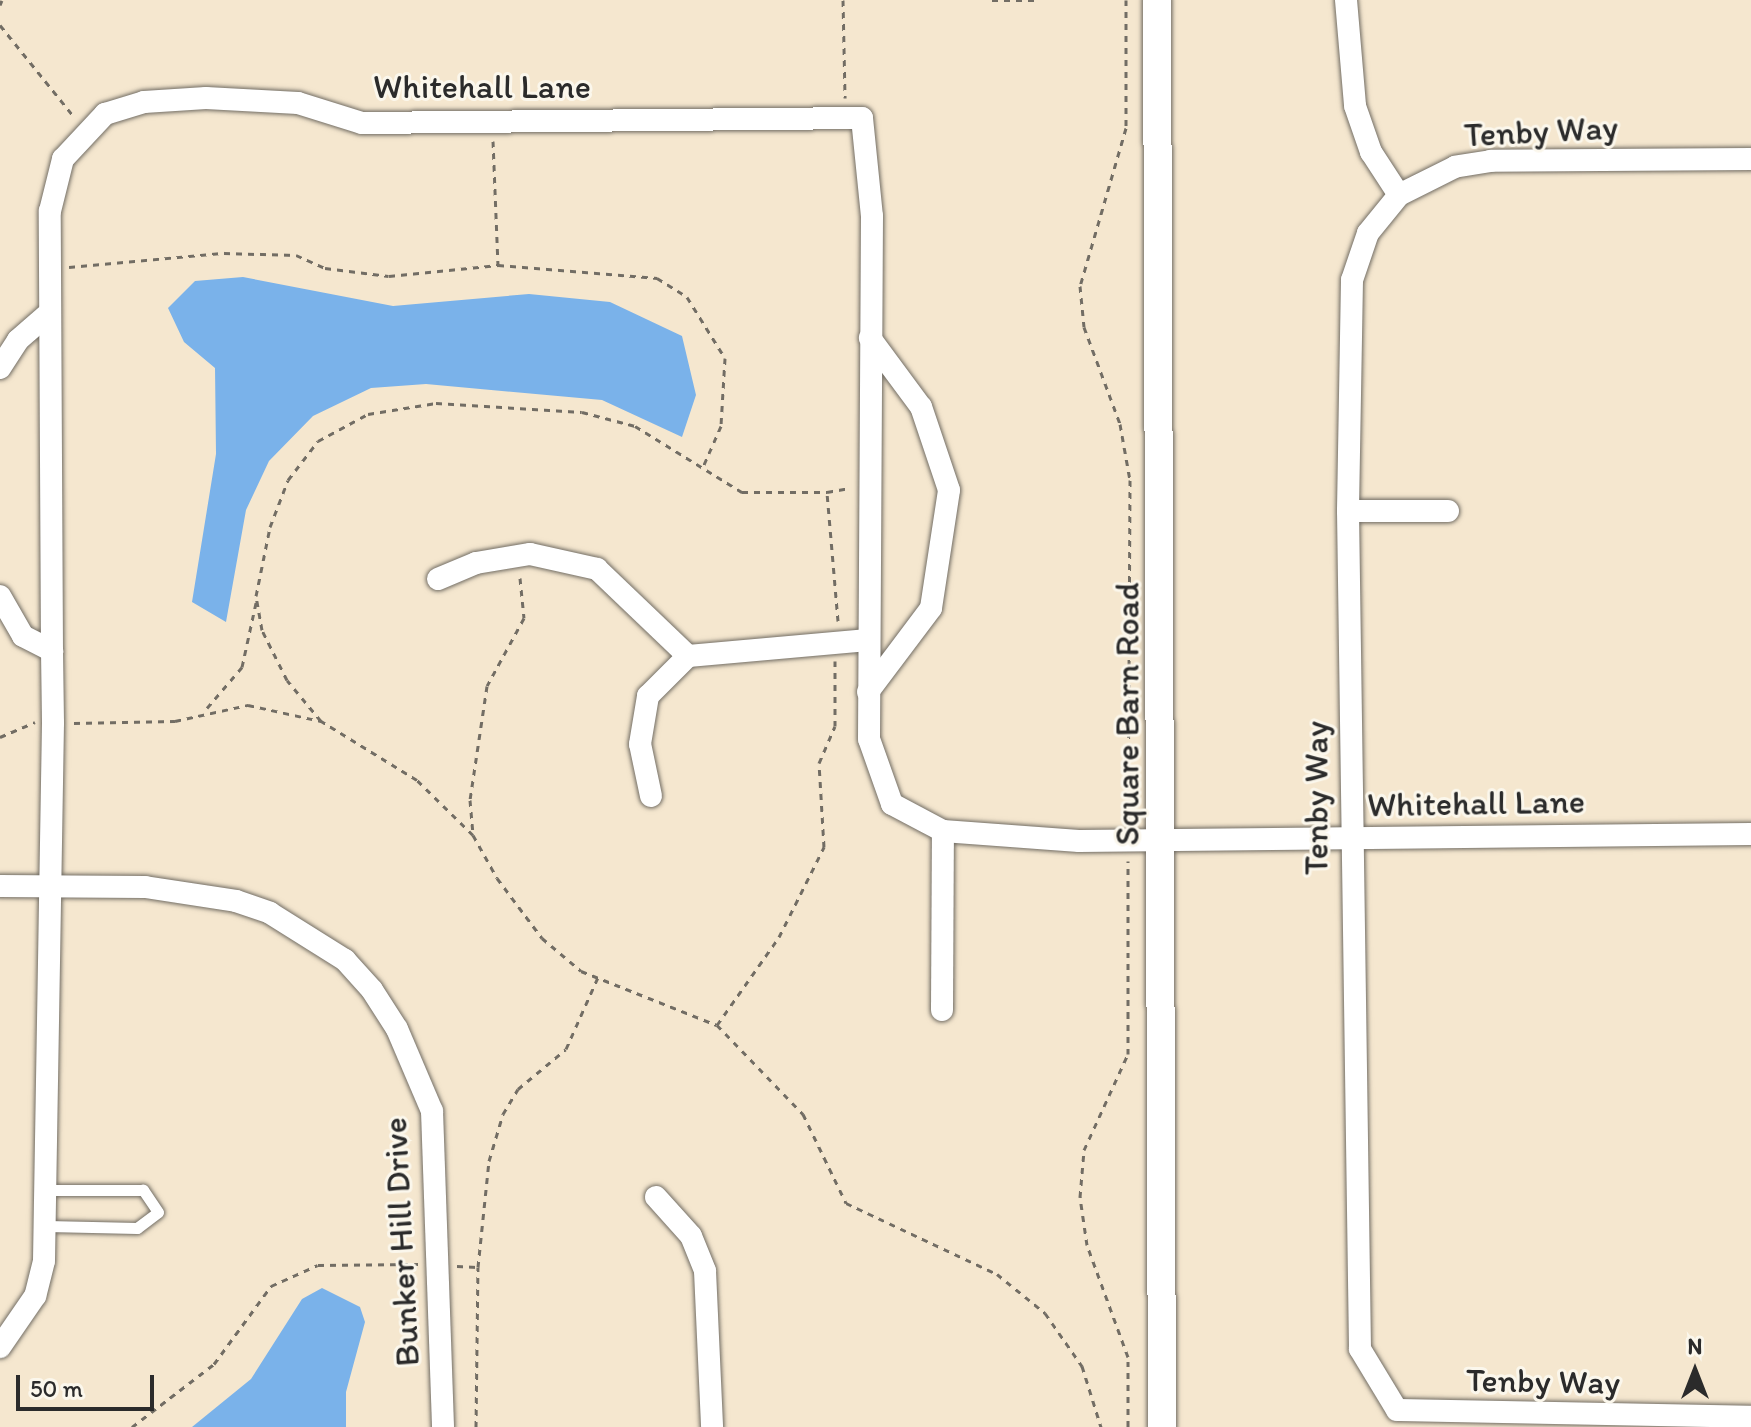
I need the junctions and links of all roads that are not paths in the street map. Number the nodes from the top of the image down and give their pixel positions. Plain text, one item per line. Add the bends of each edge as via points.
1 (1157, 0) edge
2 (1346, 0) edge
3 (1751, 159) edge
4 (1399, 195) junction
5 (48, 314) junction
6 (870, 338) junction
7 (0, 368) edge
8 (1348, 511) junction
9 (1448, 511) dead end
10 (438, 579) dead end
11 (0, 596) edge
12 (868, 640) junction
13 (52, 651) junction
14 (688, 656) junction
15 (868, 692) junction
16 (651, 796) dead end
17 (943, 831) junction
18 (1751, 834) edge
19 (1164, 839) junction
20 (1349, 839) junction
21 (0, 886) edge
22 (52, 886) junction
23 (942, 1010) dead end
24 (49, 1190) junction
25 (656, 1197) dead end
26 (47, 1226) junction
27 (0, 1347) edge
28 (1751, 1417) edge
29 (443, 1427) edge
30 (712, 1427) edge
31 (1162, 1427) edge

1 - 19 street, Square Barn Road
2 - 4 street via 1349,83 1371,152
3 - 4 street, Tenby Way via 1491,161 1455,167
4 - 8 street, Tenby Way via 1368,233 1352,280
5 - 6 street, Whitehall Lane via 55,183 85,130 120,108 206,98 298,103 362,123 862,118 872,216
5 - 7 street
5 - 13 street, Whitehall Lane
6 - 12 street, Whitehall Lane
6 - 15 street via 921,407 949,490 931,608
8 - 9 street
8 - 20 street, Tenby Way
10 - 14 street via 518,556 597,569
11 - 13 street via 23,636
12 - 14 street
12 - 15 street, Whitehall Lane
13 - 22 street, Whitehall Lane
14 - 16 street via 648,696 640,744
15 - 17 street, Whitehall Lane via 869,739 892,804
17 - 19 street, Whitehall Lane
17 - 23 street
18 - 20 street, Whitehall Lane
19 - 20 street, Whitehall Lane
19 - 31 street, Square Barn Road
20 - 28 street, Tenby Way via 1360,1349 1397,1410
21 - 22 street, Bunker Hill Drive
22 - 24 street, Whitehall Lane
22 - 29 street, Bunker Hill Drive via 145,887 236,901 270,913 345,960 397,1029 432,1111
24 - 26 street, Whitehall Lane
24 - 26 lane via 143,1190 158,1212 137,1228
25 - 30 street via 691,1236 705,1271
26 - 27 street, Whitehall Lane via 35,1296

